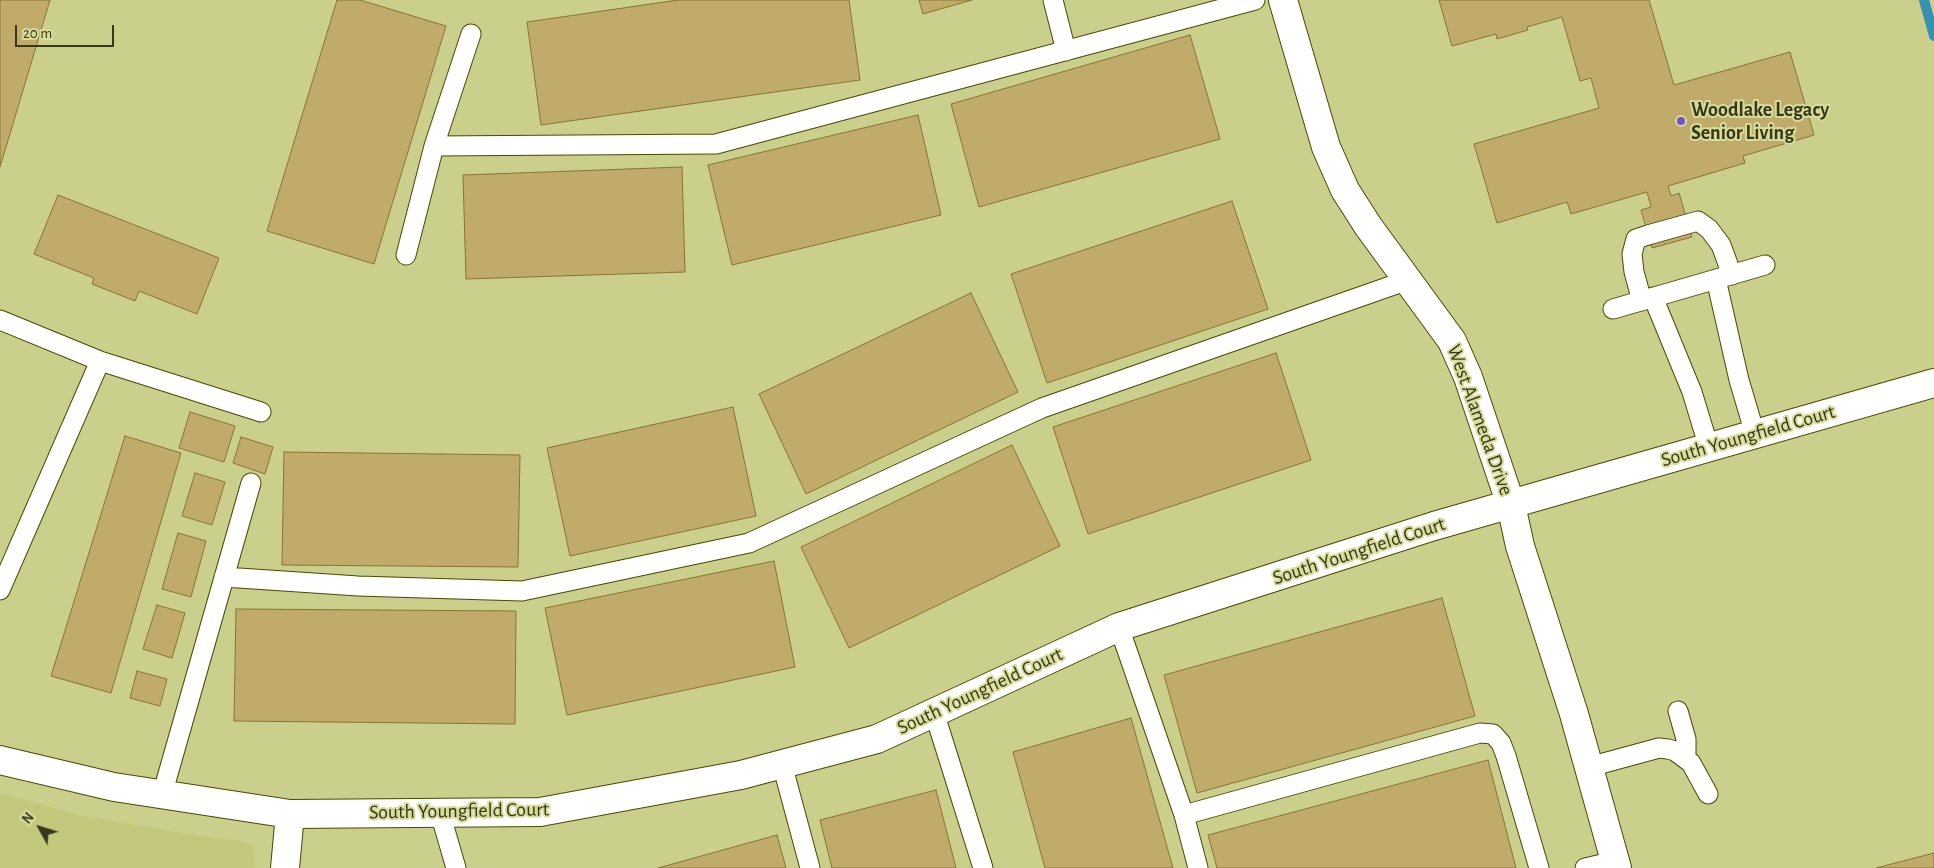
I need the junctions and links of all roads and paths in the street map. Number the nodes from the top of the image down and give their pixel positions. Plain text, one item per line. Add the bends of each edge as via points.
1 (1052, 0) edge
2 (1255, 0) edge
3 (1283, 0) edge
4 (471, 34) dead end
5 (1066, 51) junction
6 (434, 146) junction
7 (406, 255) dead end
8 (1765, 265) dead end
9 (1724, 277) junction
10 (1408, 280) junction
11 (1648, 299) junction
12 (1613, 309) dead end
13 (0, 320) edge
14 (100, 361) junction
15 (1934, 383) edge
16 (261, 412) dead end
17 (1755, 434) junction
18 (1709, 448) junction
19 (251, 483) dead end
20 (1511, 505) junction
21 (224, 577) junction
22 (0, 590) edge
23 (1119, 627) junction
24 (1678, 711) dead end
25 (934, 712) junction
26 (1686, 758) junction
27 (0, 760) edge
28 (782, 764) junction
29 (1589, 767) junction
30 (1708, 794) dead end
31 (162, 795) junction
32 (440, 813) junction
33 (290, 814) junction
34 (1184, 814) junction
35 (1616, 864) edge
36 (285, 868) edge
37 (456, 868) edge
38 (810, 868) edge
39 (983, 868) edge
40 (1198, 868) edge
41 (1539, 868) edge
42 (1586, 868) edge

1 - 5 lane
2 - 5 lane
3 - 10 street, West Alameda Drive via 1326,147 1345,190
4 - 6 lane
5 - 6 lane via 716,144
6 - 7 lane
8 - 9 lane
9 - 11 lane
9 - 11 lane via 1721,245 1710,229 1698,221 1648,235 1636,239 1632,254 1634,272
9 - 17 lane via 1739,380
10 - 20 street, West Alameda Drive via 1452,341 1468,377
10 - 21 lane via 1042,408 748,542 522,591 358,586
11 - 12 lane
11 - 18 lane via 1692,392
13 - 14 lane
14 - 16 lane
14 - 22 lane
15 - 17 street, South Youngfield Court
17 - 18 street, South Youngfield Court
18 - 20 street, South Youngfield Court
19 - 21 lane
20 - 23 street, South Youngfield Court via 1434,526
20 - 29 street, West Alameda Drive via 1520,546
21 - 31 lane
23 - 25 street, South Youngfield Court
23 - 34 lane
24 - 26 lane via 1686,739
25 - 28 street, South Youngfield Court via 877,739
25 - 39 lane
26 - 29 lane via 1659,748
26 - 30 lane
27 - 31 street, South Youngfield Court
28 - 32 street, South Youngfield Court via 741,775 540,812
28 - 38 lane
29 - 35 street, West Alameda Drive
31 - 33 street, South Youngfield Court
32 - 33 street, South Youngfield Court
32 - 37 lane
33 - 36 street
34 - 40 lane
34 - 41 lane via 1480,733 1493,734 1506,756
35 - 42 lane

